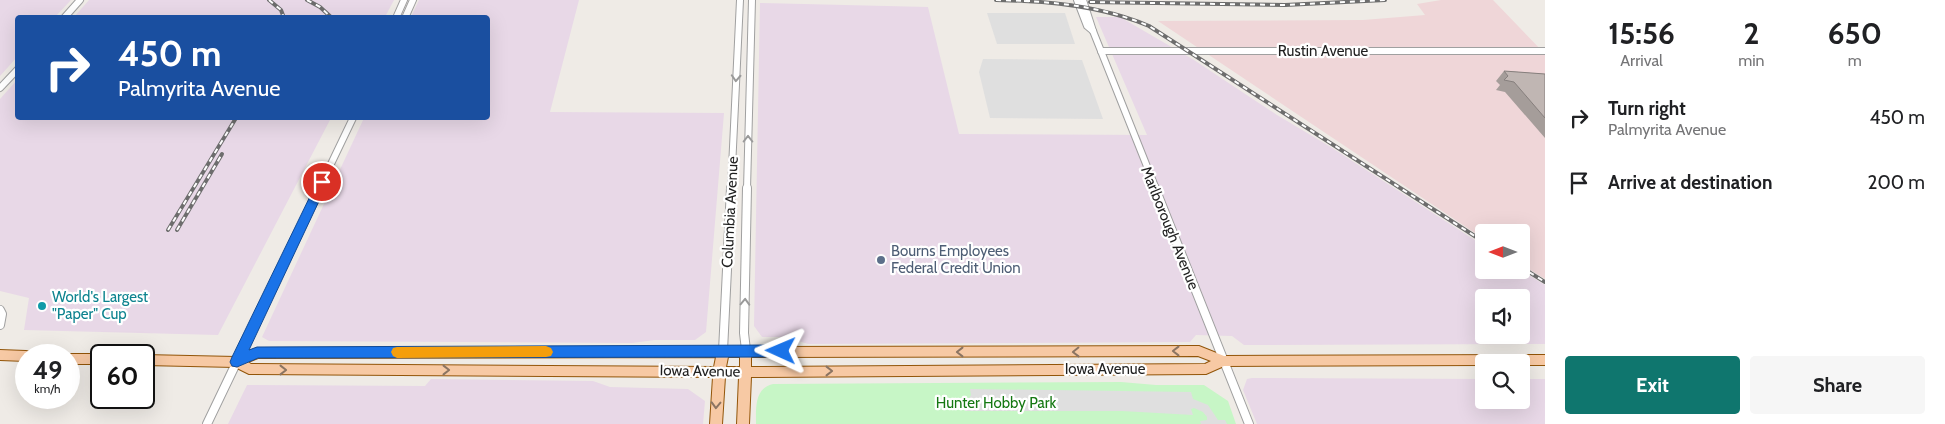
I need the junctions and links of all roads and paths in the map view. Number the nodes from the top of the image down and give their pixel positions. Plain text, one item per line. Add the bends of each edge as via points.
1 (80, 0) edge
2 (404, 0) edge
3 (413, 0) edge
4 (740, 0) edge
5 (752, 0) edge
6 (1077, 0) edge
7 (1083, 0) edge
8 (67, 15) edge
9 (397, 15) edge
10 (406, 15) edge
11 (1093, 31) junction
12 (1101, 51) junction
13 (1545, 51) edge
14 (737, 57) junction
15 (750, 58) junction
16 (15, 72) edge
17 (0, 88) edge
18 (352, 120) edge
19 (732, 167) junction
20 (748, 167) junction
21 (730, 195) junction
22 (747, 196) junction
23 (0, 310) edge
24 (0, 325) edge
25 (746, 350) junction
26 (723, 351) junction
27 (0, 355) edge
28 (15, 356) edge
29 (155, 360) edge
30 (1545, 360) edge
31 (1223, 361) junction
32 (237, 362) junction
33 (719, 371) junction
34 (746, 372) junction
35 (207, 424) edge
36 (716, 424) edge
37 (743, 424) edge
38 (1249, 424) edge

1 - 8 street
2 - 9 street
3 - 10 street
4 - 14 street, Columbia Avenue
5 - 15 street, Columbia Avenue
6 - 11 street, Marlborough Avenue via 1087,26
7 - 11 street, Marlborough Avenue
11 - 12 street, Marlborough Avenue
12 - 13 street, Rustin Avenue
12 - 31 street, Marlborough Avenue
14 - 15 street
14 -> 19 street, Columbia Avenue
20 -> 15 street, Columbia Avenue
16 - 17 street
18 - 32 street
19 - 20 street
19 - 21 street, Columbia Avenue
20 - 22 street, Columbia Avenue
21 - 22 street
21 - 26 street, Columbia Avenue
25 -> 22 street, Columbia Avenue
23 - 24 street
25 - 26 main road, Iowa Avenue
31 -> 25 main road, Iowa Avenue via 1200,351
25 - 34 main road, Columbia Avenue
26 - 32 main road, Iowa Avenue via 257,353
26 - 33 main road, Columbia Avenue
27 - 28 main road
29 - 32 main road, Iowa Avenue
30 - 31 main road, Iowa Avenue
34 -> 31 main road, Iowa Avenue via 1206,369
31 - 38 street, Marlborough Avenue
32 -> 33 main road, Iowa Avenue via 249,370
32 - 35 street
33 - 34 main road, Iowa Avenue
33 -> 36 main road, Columbia Avenue
34 - 37 main road, Columbia Avenue

